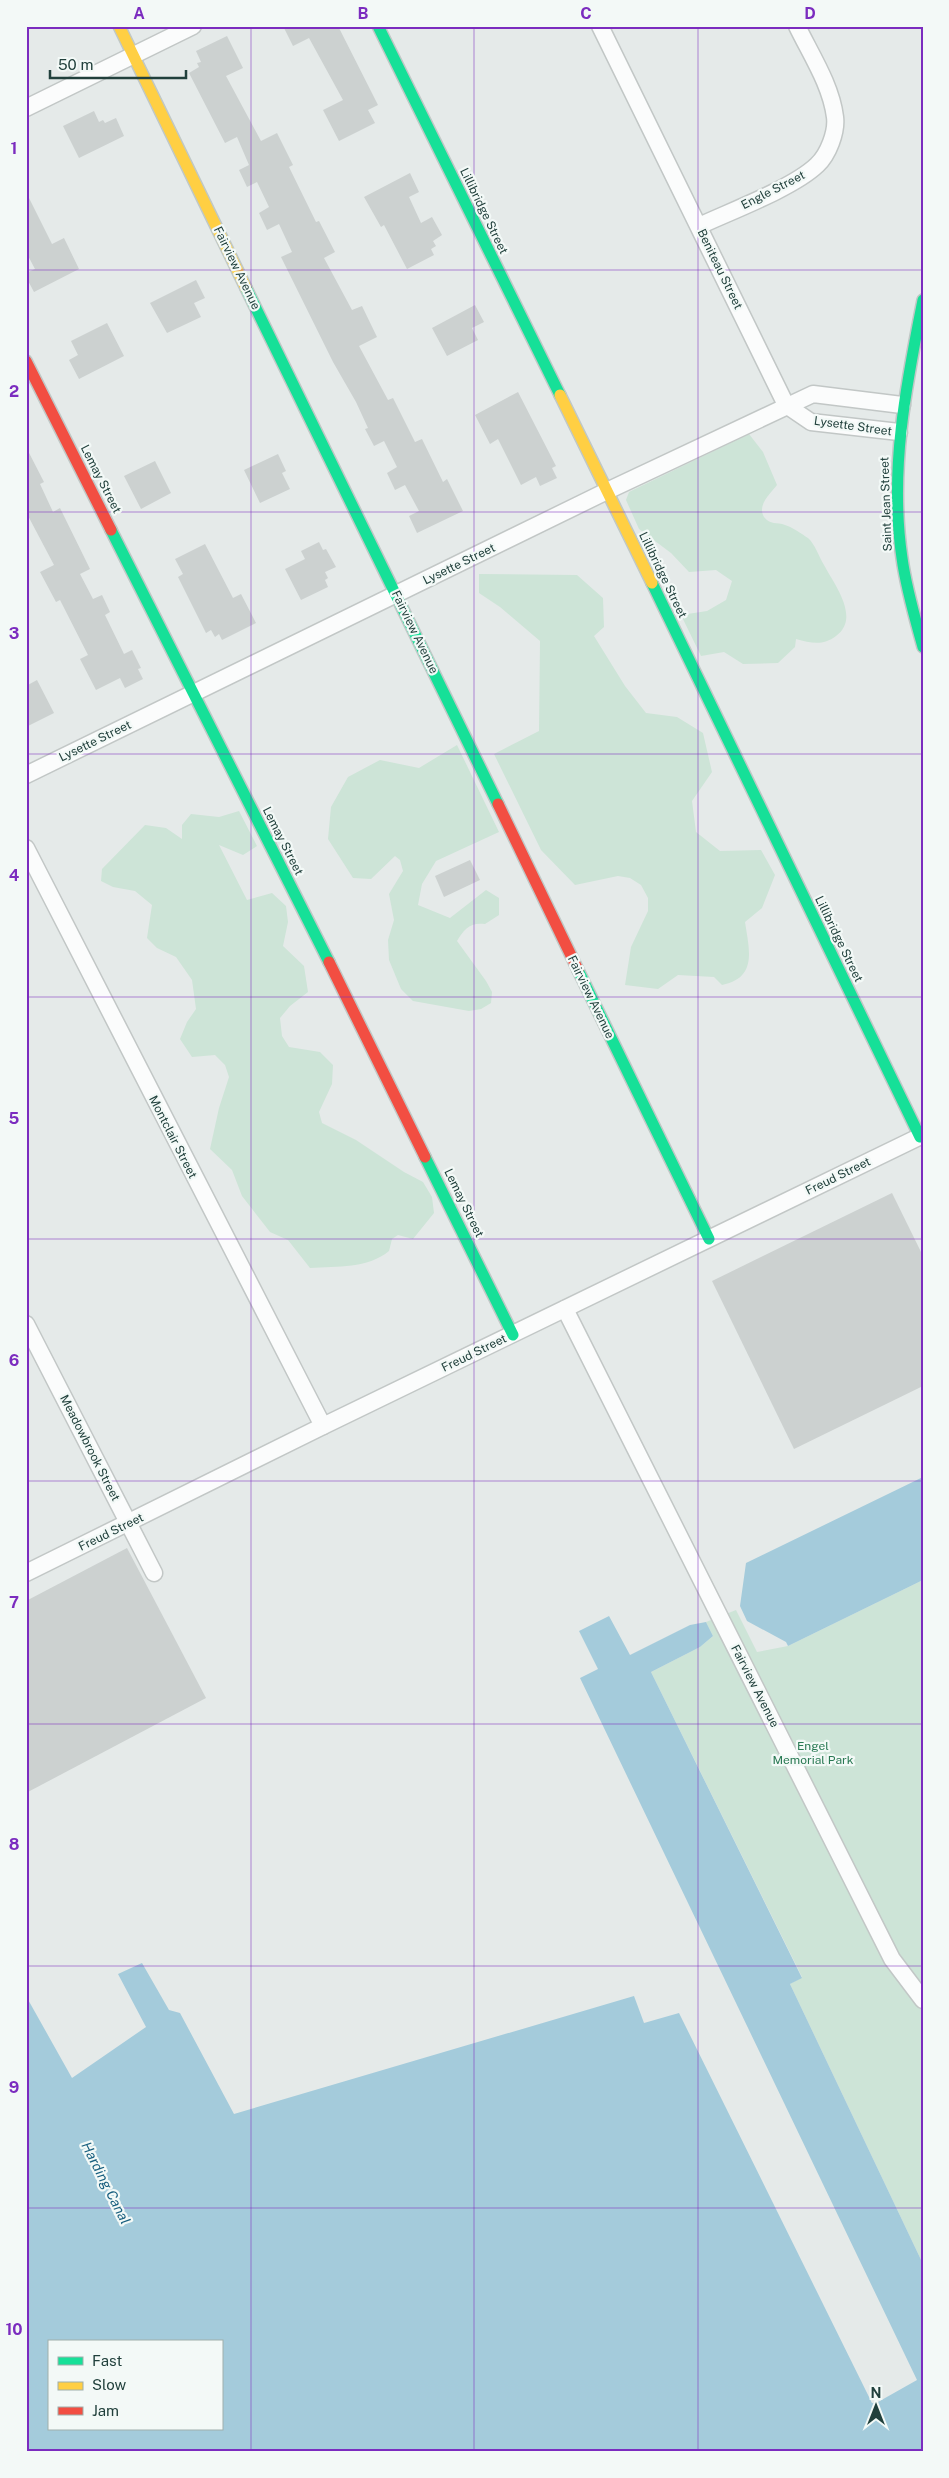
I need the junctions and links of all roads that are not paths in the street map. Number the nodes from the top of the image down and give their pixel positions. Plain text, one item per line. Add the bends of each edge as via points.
1 (119, 26) edge
2 (193, 26) edge
3 (378, 26) edge
4 (600, 26) edge
5 (797, 26) edge
6 (134, 56) junction
7 (26, 108) edge
8 (699, 226) junction
9 (923, 300) edge
10 (26, 361) edge
11 (902, 404) junction
12 (786, 406) junction
13 (899, 432) junction
14 (607, 491) junction
15 (397, 595) junction
16 (923, 647) edge
17 (194, 694) junction
18 (26, 775) edge
19 (26, 848) edge
20 (921, 1136) edge
21 (709, 1239) junction
22 (565, 1309) junction
23 (26, 1324) edge
24 (513, 1334) junction
25 (323, 1426) junction
26 (129, 1523) junction
27 (26, 1573) edge
28 (154, 1573) dead end
29 (923, 2000) edge

1 - 6 street, Fairview Avenue
2 - 6 street
3 - 14 street, Lillibridge Street
4 - 8 street, Beniteau Street
5 - 8 street, Engle Street via 830,95 836,119 830,147 818,165 798,179
6 - 7 street
6 - 15 street, Fairview Avenue
8 - 12 street, Beniteau Street
9 - 11 street, Saint Jean Street
10 - 17 street, Lemay Street
11 - 12 street via 813,394
11 - 13 street, Saint Jean Street
12 - 13 street, Lysette Street via 811,422
12 - 14 street, Lysette Street
13 - 16 street, Saint Jean Street via 896,464 898,530 910,603
14 - 15 street, Lysette Street
14 - 20 street, Lillibridge Street
15 - 17 street, Lysette Street
15 - 21 street, Fairview Avenue
17 - 18 street, Lysette Street
17 - 24 street, Lemay Street
19 - 25 street, Montclair Street
20 - 21 street, Freud Street
21 - 22 street, Freud Street
22 - 24 street, Freud Street
22 - 29 street, Fairview Avenue via 892,1959
23 - 26 street, Meadowbrook Street
24 - 25 street, Freud Street
25 - 26 street, Freud Street
26 - 27 street, Freud Street
26 - 28 street, Meadowbrook Street

